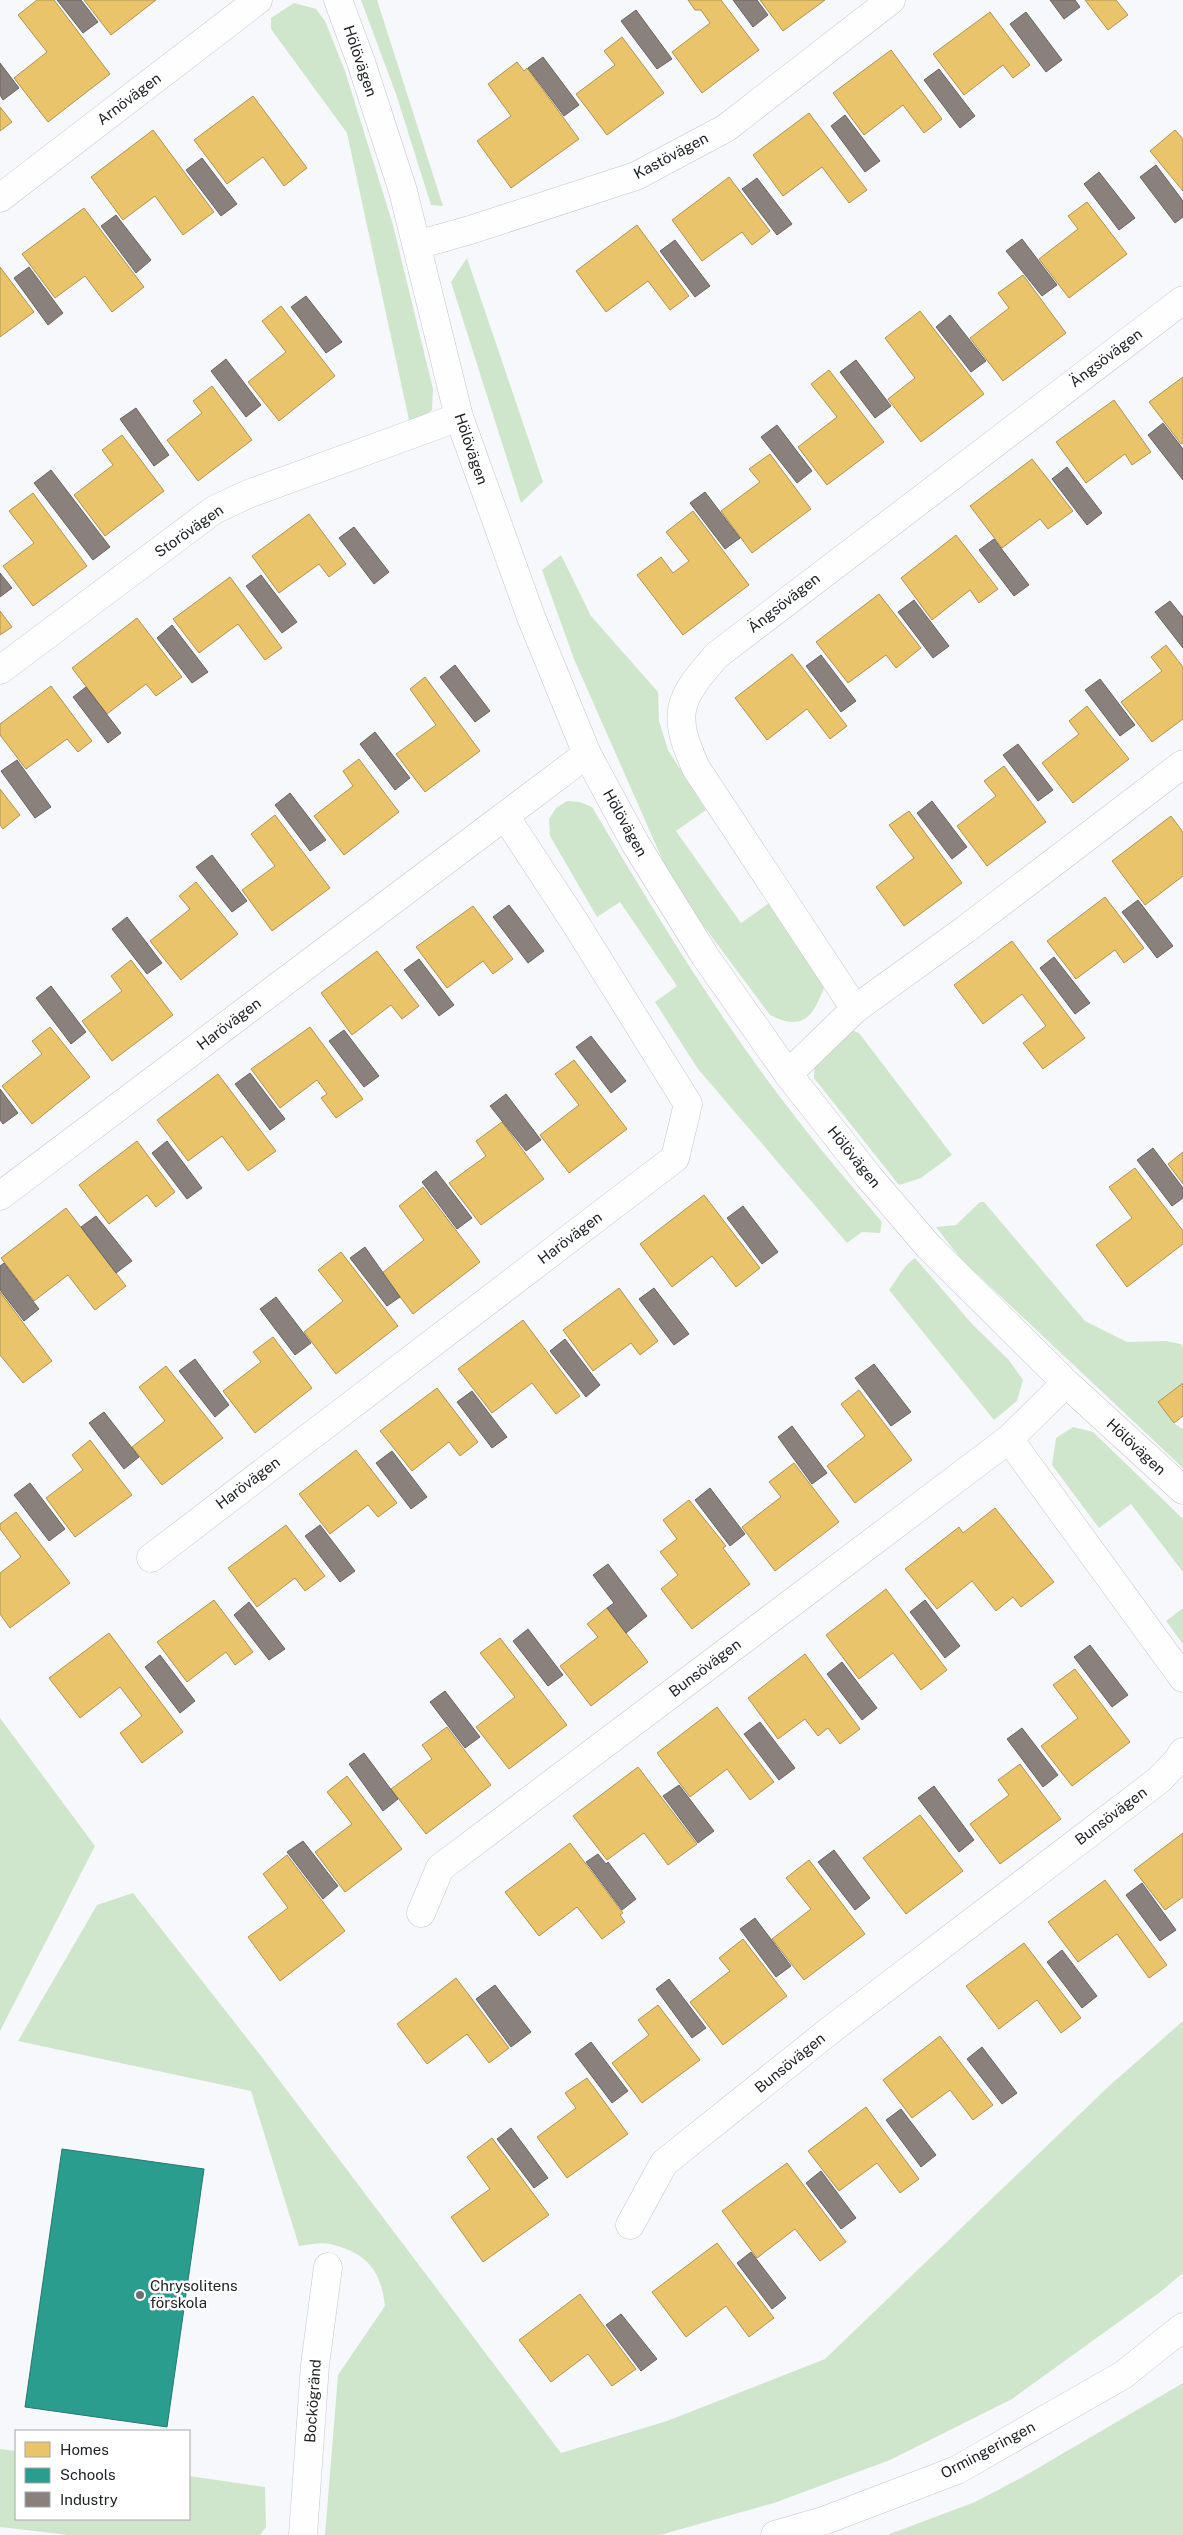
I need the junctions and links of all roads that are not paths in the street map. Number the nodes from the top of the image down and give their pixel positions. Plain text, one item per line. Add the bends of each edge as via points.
1 (258, 0) edge
2 (338, 0) edge
3 (890, 0) edge
4 (0, 198) edge
5 (417, 245) junction
6 (1183, 300) edge
7 (459, 417) junction
8 (0, 670) edge
9 (587, 754) junction
10 (1183, 764) edge
11 (505, 816) junction
12 (855, 1009) junction
13 (788, 1074) junction
14 (0, 1196) edge
15 (1066, 1383) junction
16 (1009, 1439) junction
17 (1183, 1490) edge
18 (151, 1558) dead end
19 (1183, 1678) edge
20 (1183, 1752) edge
21 (421, 1913) dead end
22 (630, 2225) dead end
23 (328, 2267) dead end
24 (1183, 2327) edge
25 (304, 2535) edge
26 (775, 2535) edge

1 - 4 street, Arnövägen
2 - 5 street, Hölövägen via 403,191
3 - 5 street, Kastövägen via 726,128 636,176
5 - 7 street, Hölövägen
6 - 12 street, Ängsövägen via 717,655 684,697 681,719 684,740 696,768
7 - 8 street, Storövägen via 248,494 214,510
7 - 9 street, Hölövägen via 531,617
9 - 11 street, Harövägen
9 - 13 street, Hölövägen via 704,956
10 - 12 street
11 - 14 street, Harövägen
11 - 18 street, Harövägen via 688,1104 675,1158
12 - 13 street
13 - 15 street, Hölövägen via 929,1247
15 - 16 street, Bunsövägen
15 - 17 street, Hölövägen
16 - 19 street
16 - 21 street, Bunsövägen via 440,1868
20 - 22 street, Bunsövägen via 1159,1780 833,2028 664,2163
23 - 25 street, Bockögränd via 315,2365
24 - 26 street, Ormingeringen via 1123,2375 957,2470 823,2521

